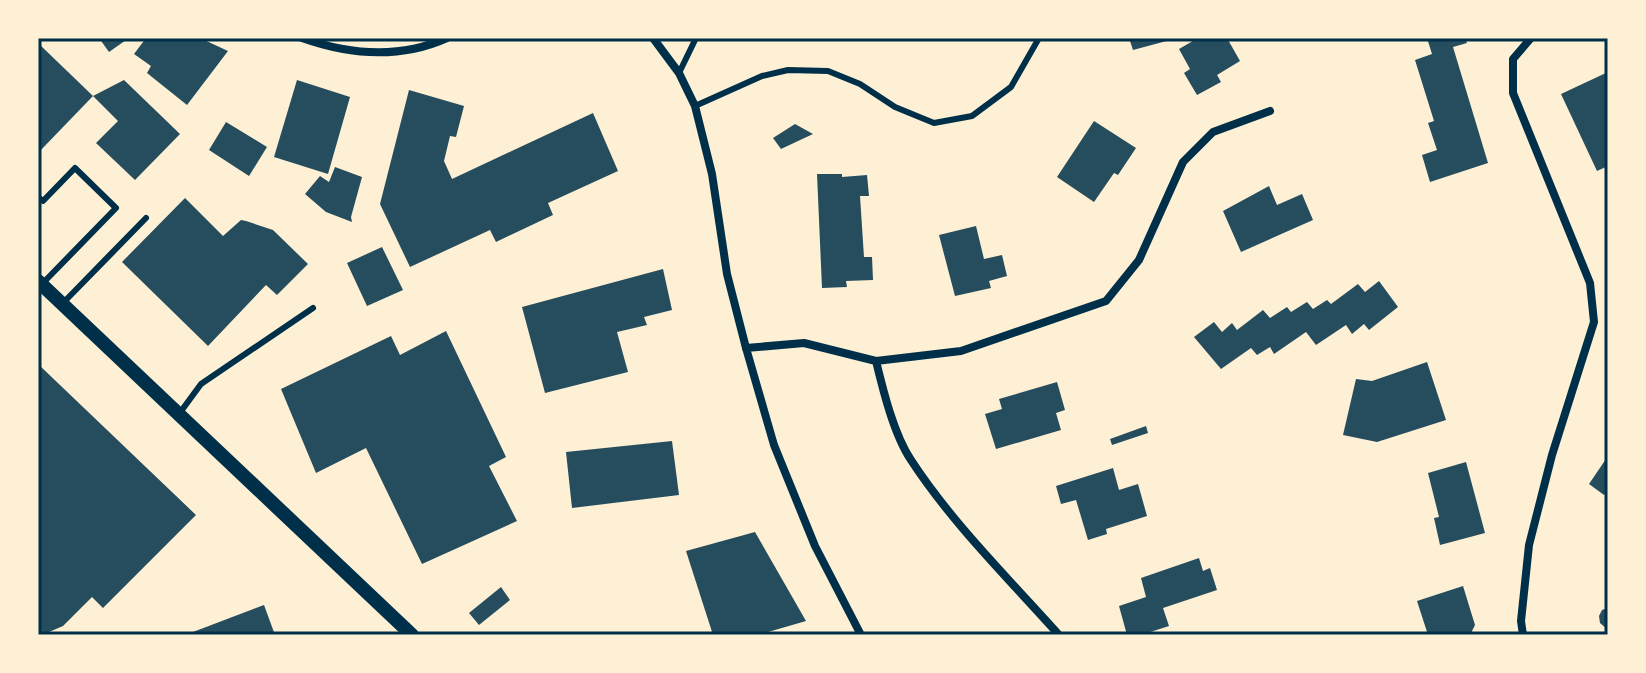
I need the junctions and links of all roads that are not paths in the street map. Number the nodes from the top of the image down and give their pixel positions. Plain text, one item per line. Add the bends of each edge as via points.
1 (302, 38) edge
2 (447, 38) edge
3 (653, 38) edge
4 (696, 38) edge
5 (1039, 38) edge
6 (1531, 38) edge
7 (679, 73) junction
8 (695, 106) junction
9 (1270, 111) dead end
10 (38, 197) edge
11 (146, 218) dead end
12 (40, 282) edge
13 (62, 304) junction
14 (313, 308) dead end
15 (746, 348) junction
16 (876, 361) junction
17 (179, 414) junction
18 (412, 635) edge
19 (861, 635) edge
20 (1059, 635) edge
21 (1523, 635) edge

1 - 2 street via 380,54
3 - 7 street
4 - 7 lane
5 - 8 lane via 1011,87 972,116 934,123 828,71 788,70 762,76
6 - 21 street via 1513,59 1513,93 1590,283 1594,322 1529,545
7 - 8 street
8 - 15 street
9 - 16 street via 1213,132 1183,162 1139,260 1106,301 961,351
10 - 12 lane via 43,201 75,168 116,208
11 - 13 lane
12 - 13 street
13 - 17 street
14 - 17 lane via 201,384
15 - 16 street via 804,343
15 - 19 street via 774,445 815,546
16 - 20 street via 909,458
17 - 18 street

